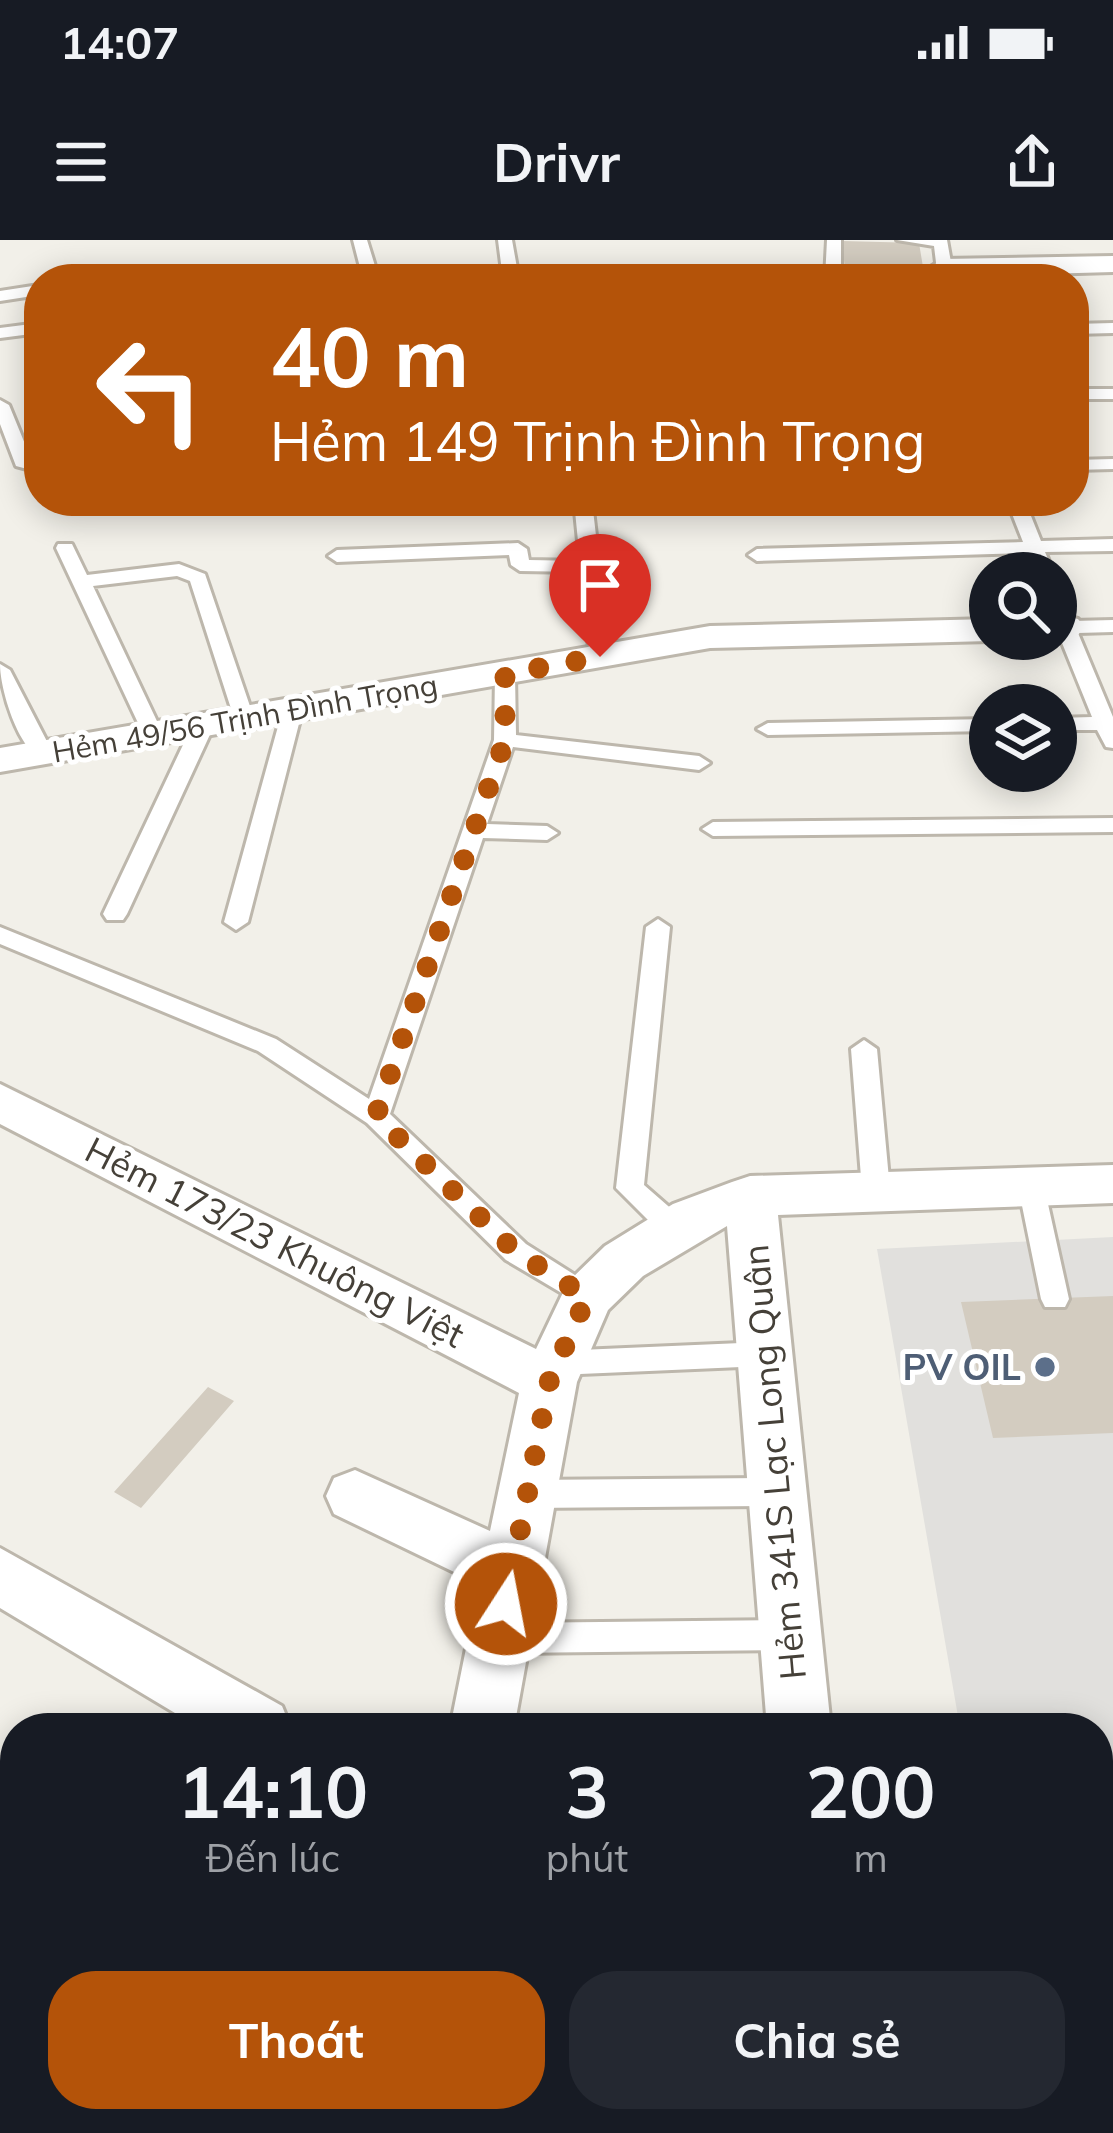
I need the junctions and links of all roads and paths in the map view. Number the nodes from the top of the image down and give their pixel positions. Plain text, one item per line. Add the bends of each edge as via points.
1 (904, 240) edge
2 (942, 257) edge
3 (1113, 264) edge
4 (1, 405) edge
5 (24, 450) edge
6 (585, 516) edge
7 (1022, 516) edge
8 (1113, 545) edge
9 (65, 548) dead end
10 (1034, 548) junction
11 (1036, 552) edge
12 (757, 555) dead end
13 (337, 556) dead end
14 (590, 566) junction
15 (81, 582) junction
16 (1077, 622) edge
17 (1113, 626) edge
18 (969, 630) edge
19 (600, 657) junction
20 (1077, 658) edge
21 (0, 670) edge
22 (505, 674) junction
23 (292, 712) junction
24 (244, 718) junction
25 (969, 725) edge
26 (1077, 726) edge
27 (202, 728) junction
28 (768, 729) dead end
29 (1110, 729) edge
30 (153, 736) junction
31 (505, 740) junction
32 (42, 753) junction
33 (0, 760) edge
34 (699, 763) dead end
35 (1113, 825) edge
36 (713, 829) dead end
37 (477, 831) junction
38 (547, 833) dead end
39 (115, 914) dead end
40 (236, 922) dead end
41 (658, 927) dead end
42 (0, 935) edge
43 (864, 1049) dead end
44 (4, 1111) edge
45 (376, 1116) junction
46 (1113, 1184) edge
47 (1030, 1186) junction
48 (876, 1190) junction
49 (750, 1196) junction
50 (673, 1227) junction
51 (587, 1297) junction
52 (1055, 1299) dead end
53 (764, 1354) junction
54 (553, 1373) junction
55 (777, 1492) junction
56 (527, 1494) junction
57 (356, 1496) dead end
58 (512, 1570) junction
59 (0, 1576) edge
60 (791, 1635) junction
61 (499, 1638) junction
62 (233, 1713) edge
63 (485, 1713) edge
64 (798, 1713) edge

1 - 2 lane
2 - 3 street
4 - 5 lane
6 - 14 lane
7 - 10 lane
8 - 10 lane
9 - 15 lane
10 - 11 lane
10 - 12 lane
13 - 14 lane via 518,549 520,566
14 - 19 lane
15 - 24 lane via 179,570 198,578
15 - 30 lane
16 - 17 lane
18 - 19 street, Hẻm 49/56 Trịnh Đình Trọng via 710,637
19 - 22 street, Hẻm 49/56 Trịnh Đình Trọng
20 - 29 lane
21 - 32 lane
22 - 23 street, Hẻm 49/56 Trịnh Đình Trọng
22 - 31 lane
23 - 24 street, Hẻm 49/56 Trịnh Đình Trọng
23 - 40 lane
24 - 27 street, Hẻm 49/56 Trịnh Đình Trọng
25 - 28 lane
26 - 29 lane
27 - 30 street, Hẻm 49/56 Trịnh Đình Trọng
27 - 39 lane
30 - 32 street, Hẻm 49/56 Trịnh Đình Trọng
31 - 34 lane
31 - 37 lane
32 - 33 street, Hẻm 49/56 Trịnh Đình Trọng
35 - 36 lane
37 - 38 lane
37 - 45 lane
41 - 50 lane via 630,1188
42 - 45 lane via 267,1045
43 - 48 lane
44 - 54 street, Hẻm 173/23 Khuông Việt
45 - 51 lane via 516,1252
46 - 47 street
47 - 48 street
47 - 52 lane
48 - 49 street
49 - 50 street
49 - 53 street, Hẻm 341S Lạc Long Quân
50 - 51 street
51 - 54 street
53 - 54 lane
53 - 55 street, Hẻm 341S Lạc Long Quân
54 - 56 street
55 - 56 lane
55 - 60 street, Hẻm 341S Lạc Long Quân
56 - 58 street
57 - 58 street
58 - 61 street
59 - 62 street
60 - 61 lane
60 - 64 street, Hẻm 341S Lạc Long Quân
61 - 63 street

